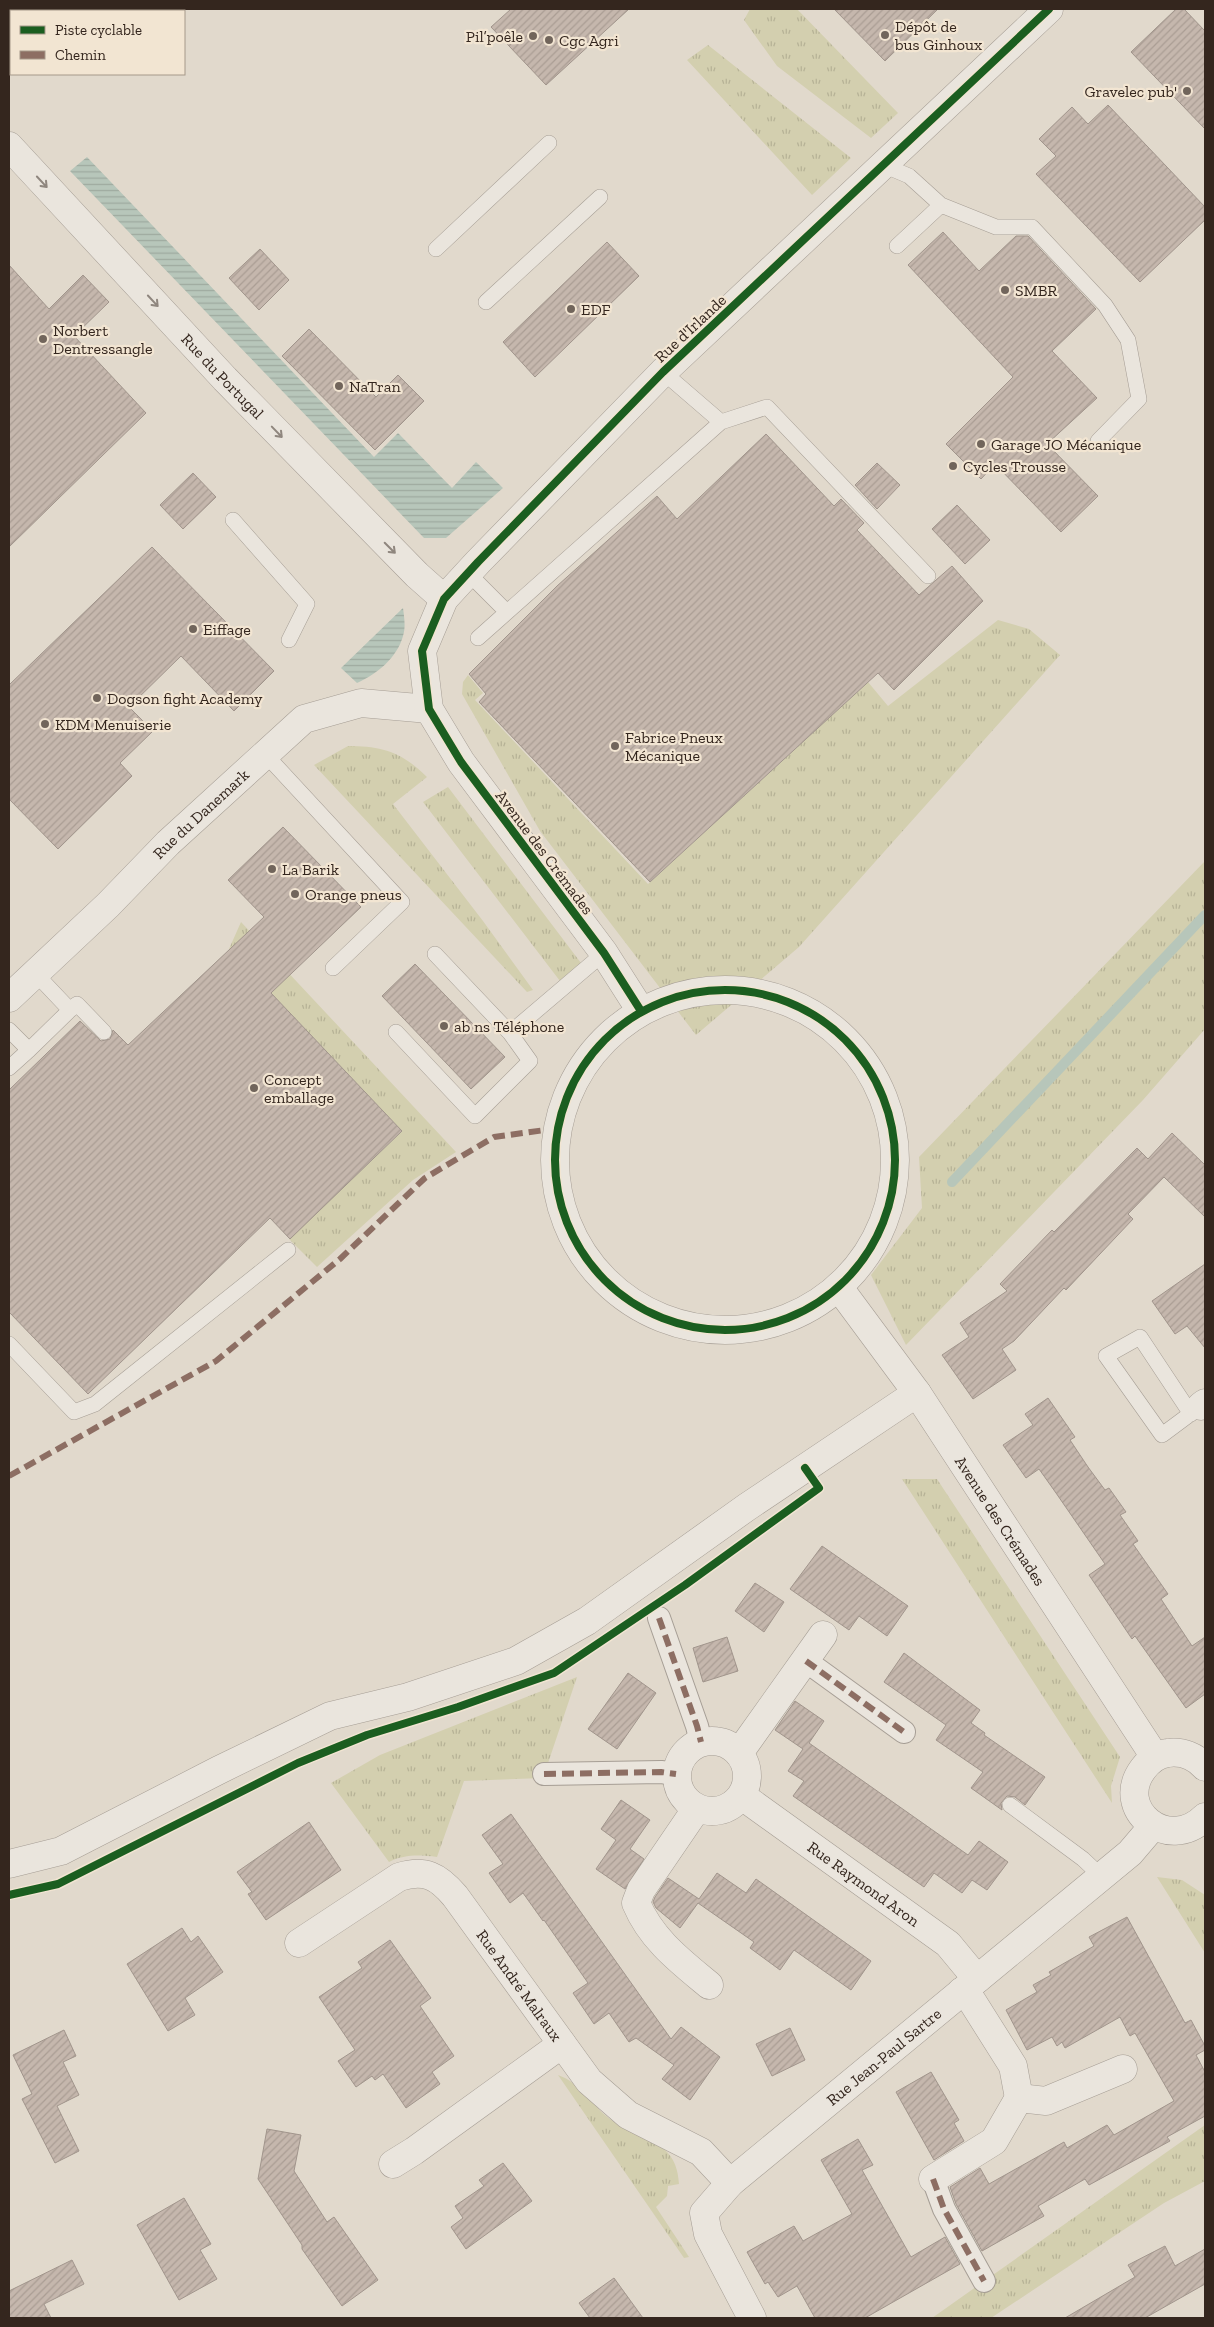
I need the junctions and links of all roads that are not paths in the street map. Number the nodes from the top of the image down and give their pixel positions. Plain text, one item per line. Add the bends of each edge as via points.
1 (1049, 9) edge
2 (549, 143) dead end
3 (9, 146) edge
4 (883, 165) junction
5 (600, 197) dead end
6 (941, 205) junction
7 (897, 246) dead end
8 (436, 249) dead end
9 (486, 302) dead end
10 (663, 372) junction
11 (721, 422) junction
12 (1098, 441) dead end
13 (233, 520) dead end
14 (468, 573) junction
15 (928, 576) dead end
16 (444, 599) junction
17 (507, 612) junction
18 (478, 638) dead end
19 (289, 640) dead end
20 (429, 709) junction
21 (265, 754) junction
22 (604, 953) junction
23 (435, 954) dead end
24 (333, 968) dead end
25 (36, 973) junction
26 (9, 998) edge
27 (70, 1010) junction
28 (641, 1011) junction
29 (9, 1030) edge
30 (104, 1032) dead end
31 (396, 1032) dead end
32 (510, 1033) junction
33 (29, 1050) junction
34 (9, 1068) edge
35 (288, 1250) dead end
36 (840, 1289) junction
37 (9, 1344) edge
38 (916, 1393) junction
39 (1199, 1408) edge
40 (659, 1618) dead end
41 (823, 1635) dead end
42 (806, 1661) junction
43 (904, 1732) dead end
44 (701, 1742) junction
45 (739, 1753) junction
46 (1156, 1757) junction
47 (1205, 1768) edge
48 (544, 1774) dead end
49 (676, 1774) junction
50 (742, 1796) junction
51 (1010, 1805) dead end
52 (697, 1808) junction
53 (1153, 1826) junction
54 (1203, 1826) edge
55 (9, 1864) edge
56 (1102, 1877) junction
57 (299, 1943) dead end
58 (709, 1985) dead end
59 (969, 1985) junction
60 (562, 2044) junction
61 (1123, 2069) dead end
62 (1019, 2098) junction
63 (392, 2164) dead end
64 (933, 2179) joint
65 (730, 2183) junction
66 (984, 2282) dead end
67 (752, 2318) edge

1 - 4 street, Rue d'Irlande
2 - 8 lane
3 -> 16 street, Rue du Portugal via 225,379
4 - 6 lane via 909,176
4 - 10 street, Rue d'Irlande
5 - 9 lane
6 - 7 lane
6 - 12 lane via 996,227 1032,227 1105,305 1128,340 1139,399
10 - 11 lane
10 - 14 street, Rue d'Irlande
11 - 15 lane via 767,407
11 - 17 lane
13 - 19 lane via 307,604
14 - 16 street, Rue d'Irlande
14 - 17 lane
16 - 20 street, Rue d'Irlande via 422,651
17 - 18 lane
20 - 21 street, Rue du Danemark via 361,702 304,719
20 - 22 street, Avenue des Crémades via 461,762
21 - 24 lane via 402,902
21 - 25 street, Rue du Danemark
22 - 28 street, Avenue des Crémades
22 - 32 lane
23 - 32 lane
25 - 26 street, Rue du Danemark
25 - 27 lane
27 - 30 lane via 77,1004
27 - 33 lane
28 - 36 street via 695,992 751,991 805,1009 850,1044 881,1089 895,1150 893,1196 874,1246
28 - 36 street via 588,1056 558,1119 556,1189 581,1255 634,1306 703,1331 776,1325
29 - 33 lane
31 - 32 lane via 475,1116 530,1061
33 - 34 lane
35 - 37 lane via 95,1404 74,1412
36 - 38 street, Avenue des Crémades
38 - 46 street, Avenue des Crémades
38 - 55 street via 747,1507 587,1621 516,1661 408,1697 330,1716 61,1851
39 - 39 lane via 1140,1337 1106,1356 1162,1435
40 - 44 street
41 - 42 street
42 - 43 street
42 - 45 street
44 - 45 street via 722,1742
44 - 49 street via 683,1754
45 - 50 street via 748,1774
46 - 47 street via 1178,1752 1199,1761
46 - 53 street via 1139,1774 1135,1796 1144,1818
48 - 49 street
49 - 52 street via 681,1794
50 - 52 street via 716,1811
50 - 59 street, Rue Raymond Aron via 948,1944
51 - 56 lane
52 - 58 street via 641,1890 636,1903 643,1921 666,1950
53 - 54 street via 1175,1832
53 - 56 street, Rue Jean-Paul Sartre via 1130,1853
56 - 59 street, Rue Jean-Paul Sartre
57 - 60 street, Rue André Malraux via 399,1877 413,1873 432,1875 455,1896
59 - 62 street, Rue Raymond Aron via 972,2001 1013,2066
59 - 65 street, Rue Jean-Paul Sartre
60 - 63 street
60 - 65 street, Rue André Malraux via 589,2081 628,2115 701,2152
61 - 62 street via 1046,2101
62 - 64 street via 994,2141
64 - 66 street via 944,2209
65 - 67 street, Rue Jean-Paul Sartre via 704,2213 705,2220 708,2234

